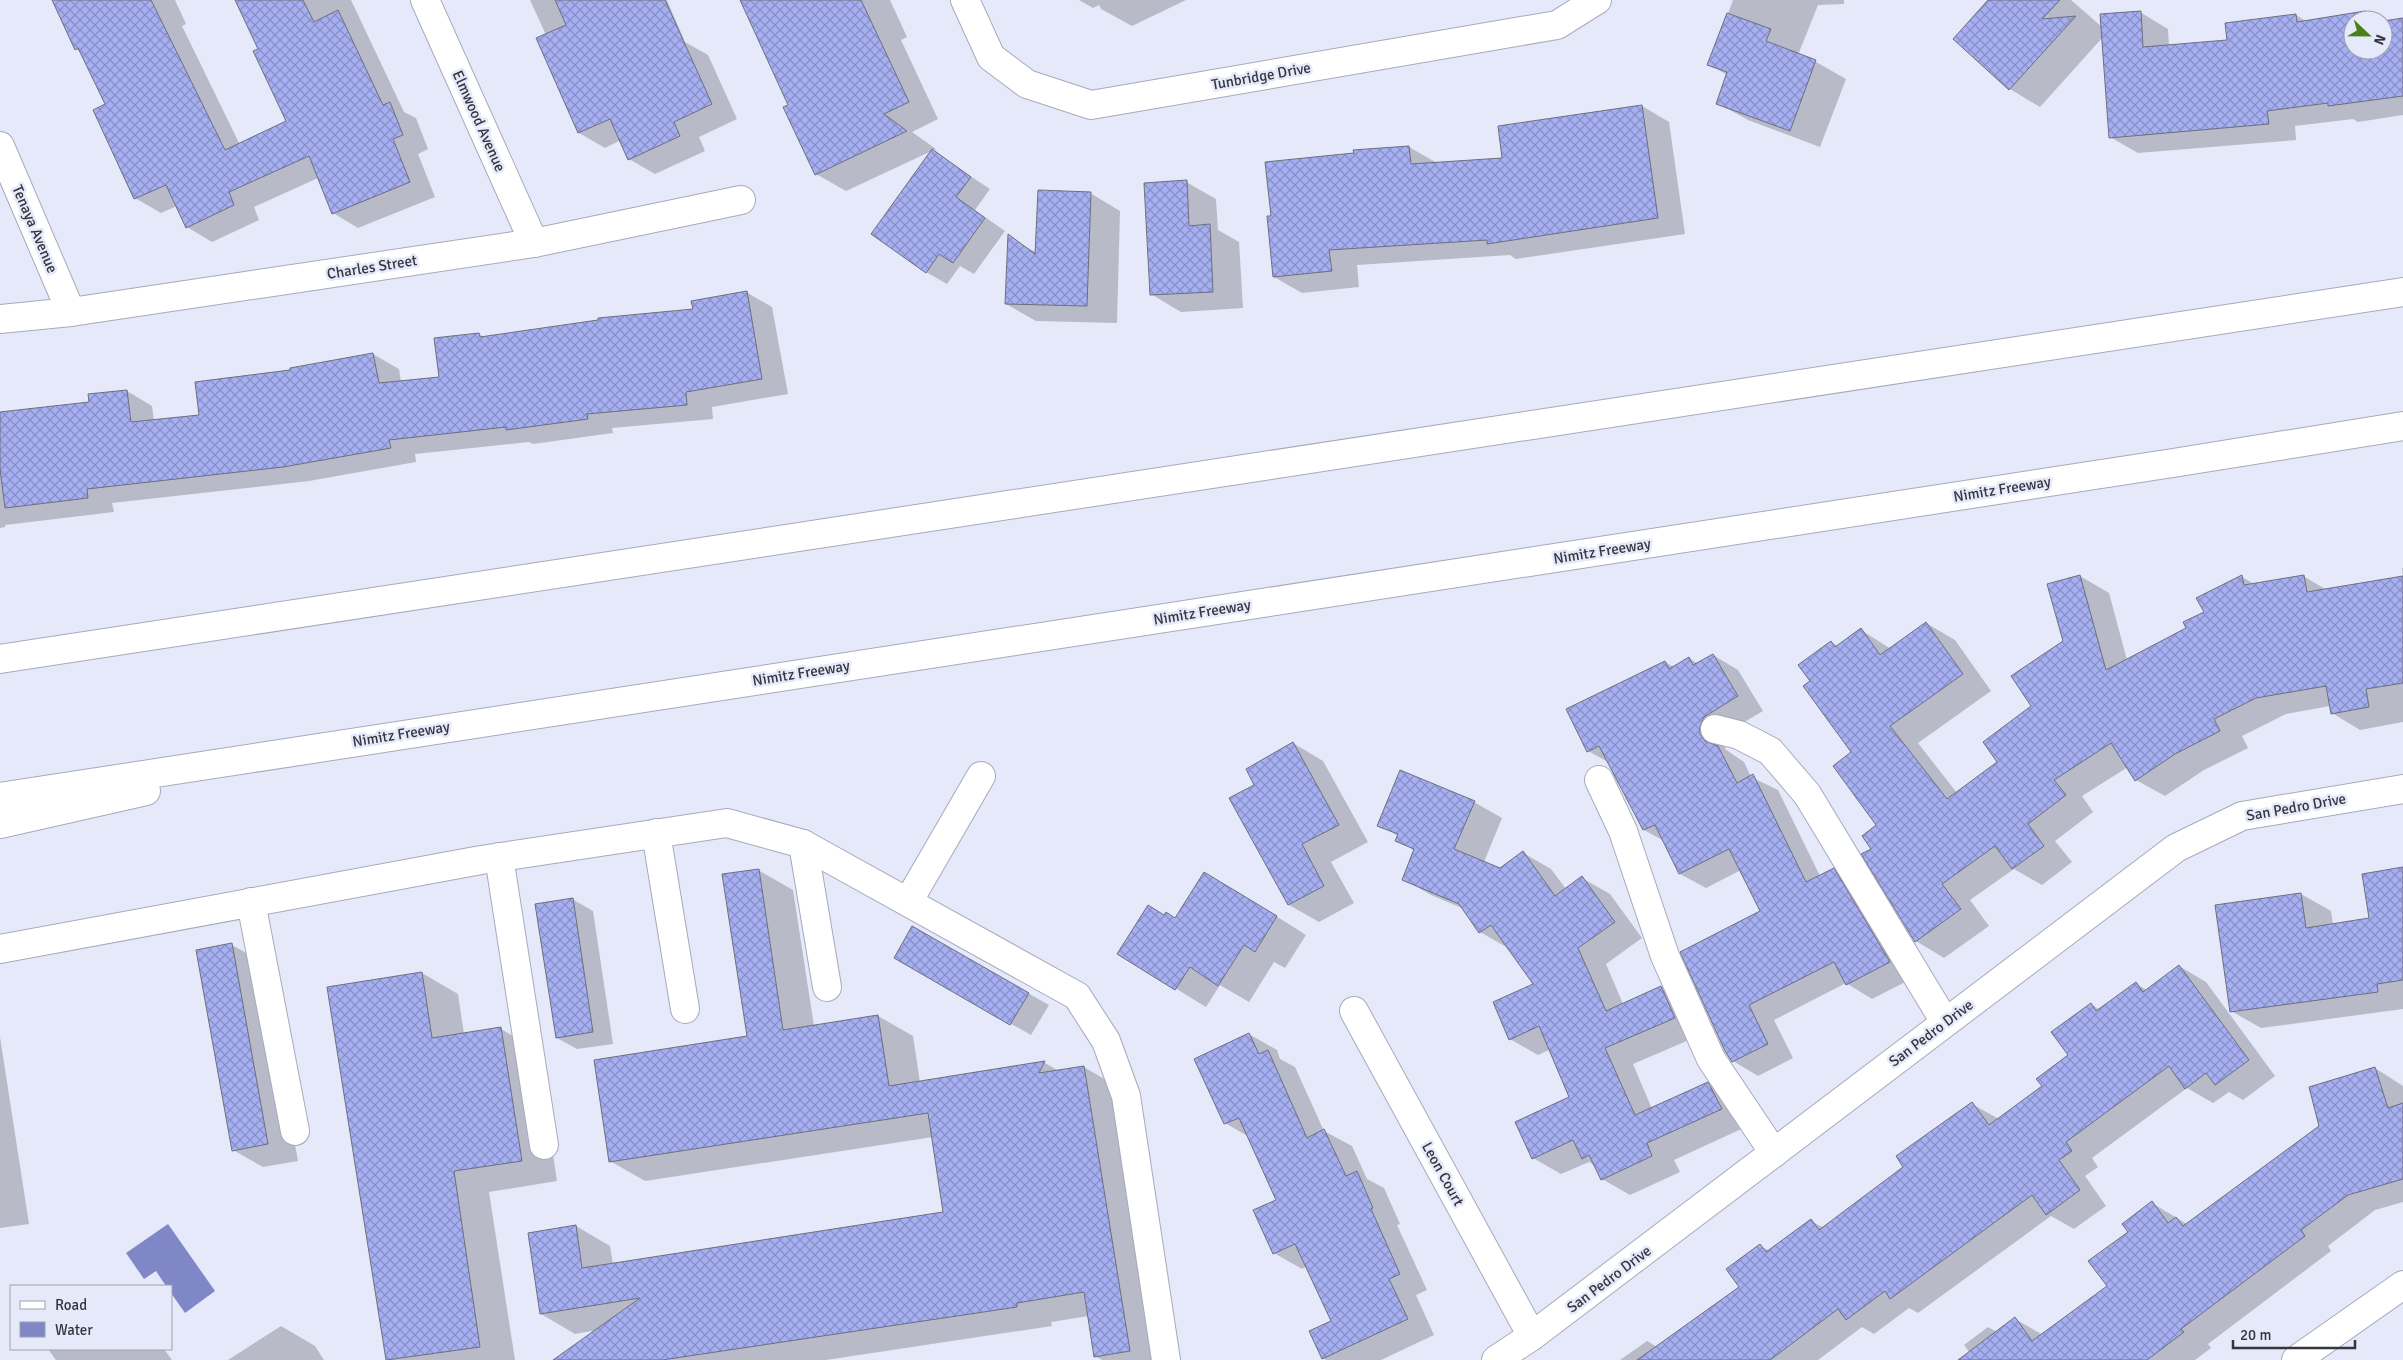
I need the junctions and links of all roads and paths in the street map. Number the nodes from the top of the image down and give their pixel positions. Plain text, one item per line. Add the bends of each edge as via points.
1 (425, 0) edge
2 (965, 0) edge
3 (1597, 0) edge
4 (0, 146) edge
5 (741, 200) dead end
6 (534, 243) junction
7 (2403, 292) edge
8 (71, 312) junction
9 (0, 319) edge
10 (2403, 426) edge
11 (0, 658) edge
12 (1715, 729) dead end
13 (369, 739) junction
14 (981, 776) dead end
15 (1598, 780) dead end
16 (2403, 789) edge
17 (0, 796) edge
18 (0, 824) edge
19 (656, 833) junction
20 (803, 844) junction
21 (499, 857) junction
22 (251, 902) junction
23 (908, 902) junction
24 (0, 949) edge
25 (827, 986) dead end
26 (685, 1009) dead end
27 (1354, 1011) dead end
28 (1945, 1022) junction
29 (295, 1132) dead end
30 (544, 1145) dead end
31 (1774, 1153) junction
32 (2403, 1285) edge
33 (1532, 1336) junction
34 (1166, 1360) edge
35 (1496, 1360) edge
36 (2296, 1360) edge

1 - 6 main road, Elmwood Avenue
2 - 3 main road, Tunbridge Drive via 991,57 1027,84 1091,105 1557,24
4 - 8 main road, Tenaya Avenue
5 - 6 main road, Charles Street
6 - 8 main road, Charles Street
7 - 11 main road
8 - 9 main road, Charles Street
10 - 13 main road, Nimitz Freeway
12 - 28 main road via 1739,735 1770,751 1807,794
13 - 17 main road, Nimitz Freeway
13 - 18 main road
14 - 23 main road
15 - 31 main road via 1623,831 1665,956 1711,1059
16 - 28 main road, San Pedro Drive via 2242,816 2176,848
19 - 20 main road via 727,823
19 - 21 main road
19 - 26 main road
20 - 23 main road
20 - 25 main road
21 - 22 main road
21 - 30 main road
22 - 24 main road
22 - 29 main road
23 - 34 main road via 1077,996 1106,1041 1126,1096
27 - 33 main road, Leon Court
28 - 31 main road, San Pedro Drive
31 - 33 main road, San Pedro Drive
32 - 36 main road
33 - 35 main road, San Pedro Drive

